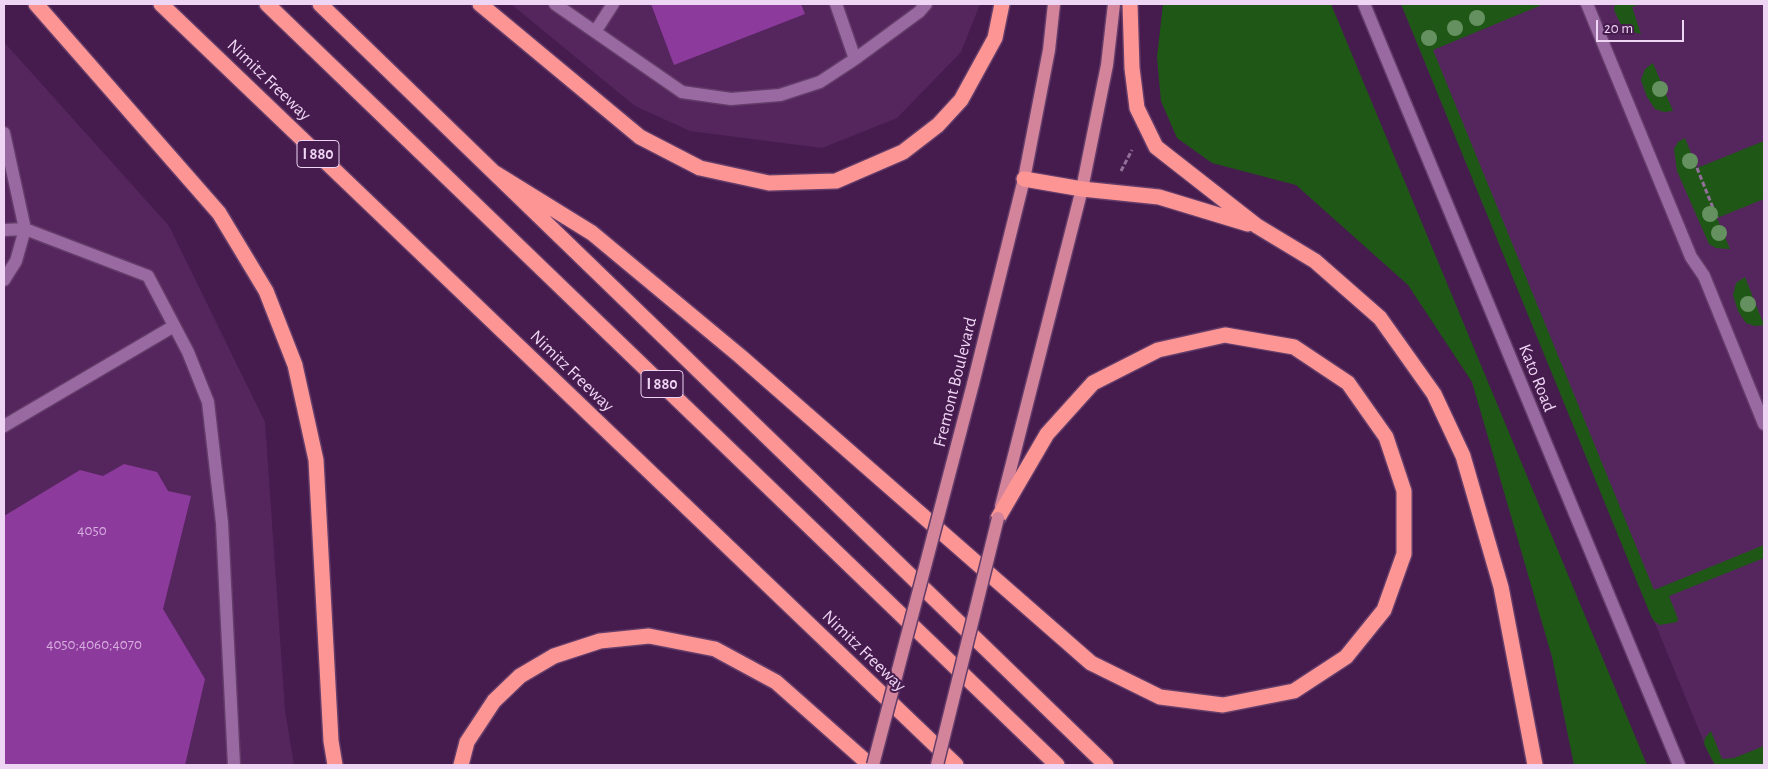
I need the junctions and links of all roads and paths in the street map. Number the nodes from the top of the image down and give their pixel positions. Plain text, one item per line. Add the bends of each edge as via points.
1 (36, 4) edge
2 (161, 4) edge
3 (267, 4) edge
4 (320, 4) edge
5 (480, 4) edge
6 (555, 4) edge
7 (613, 4) edge
8 (836, 4) edge
9 (926, 4) edge
10 (1002, 4) edge
11 (1054, 4) edge
12 (1114, 4) edge
13 (1130, 4) edge
14 (1364, 4) edge
15 (1587, 4) edge
16 (595, 32) junction
17 (855, 59) junction
18 (4, 133) edge
19 (1136, 143) dead end
20 (1697, 168) dead end
21 (1121, 172) dead end
22 (495, 173) junction
23 (1024, 179) junction
24 (1082, 189) junction
25 (1717, 218) dead end
26 (1257, 226) junction
27 (25, 229) junction
28 (4, 230) edge
29 (4, 280) edge
30 (174, 326) junction
31 (1764, 424) edge
32 (4, 426) edge
33 (998, 518) junction
34 (234, 765) edge
35 (335, 765) edge
36 (460, 765) edge
37 (872, 765) edge
38 (936, 765) edge
39 (956, 765) edge
40 (1056, 765) edge
41 (1106, 765) edge
42 (1535, 765) edge
43 (1679, 765) edge

1 - 35 highway via 219,213 266,291 294,365 316,460 331,741
2 - 39 highway, Nimitz Freeway / I 880
3 - 40 highway, I 880
4 - 22 highway, I 880
5 - 10 highway via 640,136 700,168 769,183 836,181 903,152 938,125 961,100 995,38
6 - 16 street
7 - 16 street
8 - 17 street
9 - 17 street
11 - 23 main road, Fremont Boulevard via 1049,50
12 - 24 main road via 1107,65
13 - 26 highway via 1137,108 1156,147
14 - 43 street, Kato Road
15 - 31 street
16 - 17 street via 682,92 731,99 780,96 820,82
18 - 27 street
19 - 21 path
20 - 25 path
22 - 33 highway via 592,233 740,356 1091,664 1160,697 1223,705 1294,691 1346,657 1384,610 1404,554 1404,491 1386,437 1348,383 1294,347 1225,335 1158,350 1093,383 1047,434
22 - 41 highway, I 880
23 - 24 highway
23 - 37 main road, Fremont Boulevard, bridge
24 - 26 highway via 1159,197
24 - 33 main road
26 - 42 highway via 1315,261 1380,318 1434,394 1463,456 1501,587
27 - 28 street
27 - 29 street via 16,261
27 - 30 street via 148,276
30 - 32 street
30 - 34 street via 208,402 222,523
33 - 38 main road, bridge
36 - 37 highway via 467,742 494,701 520,676 554,656 600,640 649,636 715,649 776,682

